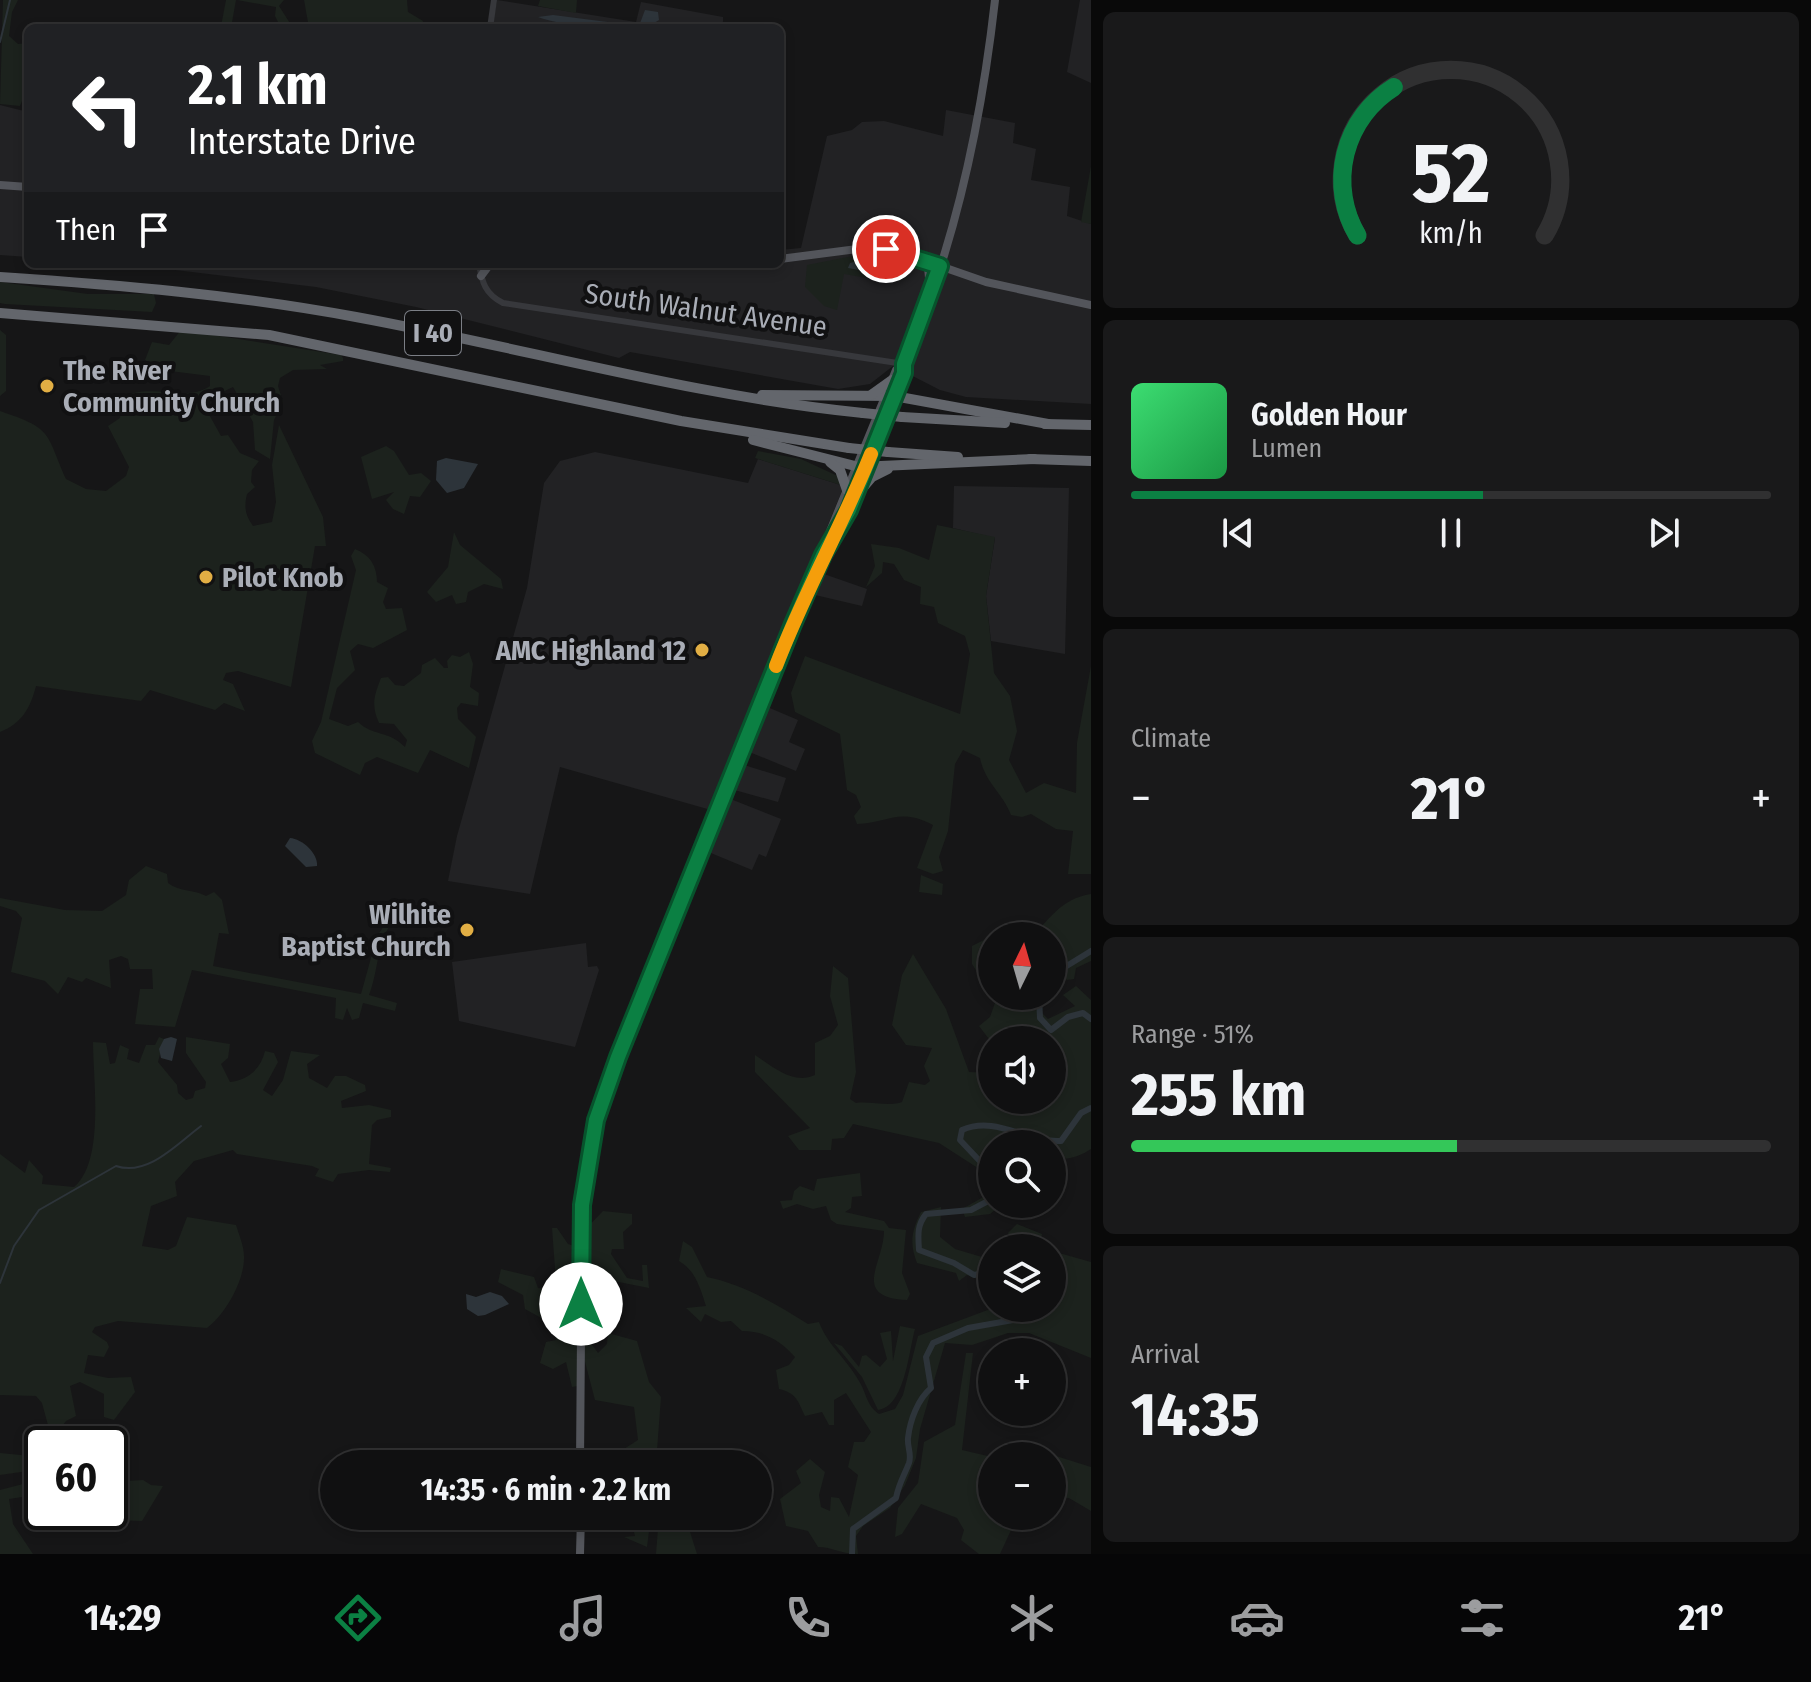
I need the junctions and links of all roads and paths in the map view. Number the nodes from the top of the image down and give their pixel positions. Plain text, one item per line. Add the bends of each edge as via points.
1 (494, 0) edge
2 (995, 0) edge
3 (491, 24) edge
4 (0, 185) edge
5 (24, 187) edge
6 (911, 254) junction
7 (784, 258) edge
8 (940, 266) junction
9 (480, 268) edge
10 (487, 268) edge
11 (481, 276) junction
12 (0, 277) edge
13 (931, 293) junction
14 (1088, 304) edge
15 (0, 313) edge
16 (904, 364) junction
17 (892, 380) junction
18 (711, 390) junction
19 (867, 396) junction
20 (890, 400) junction
21 (681, 421) junction
22 (1048, 424) junction
23 (1091, 425) edge
24 (862, 453) joint
25 (817, 457) junction
26 (1034, 459) junction
27 (1091, 461) edge
28 (862, 466) junction
29 (906, 466) junction
30 (850, 494) junction
31 (580, 1450) edge
32 (581, 1530) edge
33 (580, 1554) edge

1 - 3 street
2 - 8 main road via 975,138
4 - 5 main road
6 - 7 main road via 865,248
6 - 8 main road
6 - 13 main road via 928,267
8 - 13 main road
8 - 14 main road via 986,282
9 - 11 street
10 - 11 main road
11 - 16 street, South Walnut Avenue via 489,295 503,303
12 - 18 highway, I 40 via 167,289 296,306
13 - 16 main road
15 - 21 highway, I 40 via 269,335
16 - 17 main road
16 - 20 main road
17 - 19 highway
17 - 20 main road
18 - 19 highway
18 - 22 highway, I 40, bridge via 902,417
19 - 20 highway
20 - 22 highway
20 - 24 main road
20 - 28 main road
21 - 25 highway
21 - 26 highway, I 40, bridge via 849,448
22 - 23 highway, I 40
24 - 28 highway
25 - 28 highway
25 - 30 highway via 840,470
26 - 27 highway, I 40
26 - 29 highway
28 - 29 highway
28 - 30 main road
29 - 30 highway via 872,477
30 - 31 main road via 717,807 596,1120 581,1222
32 - 33 main road

